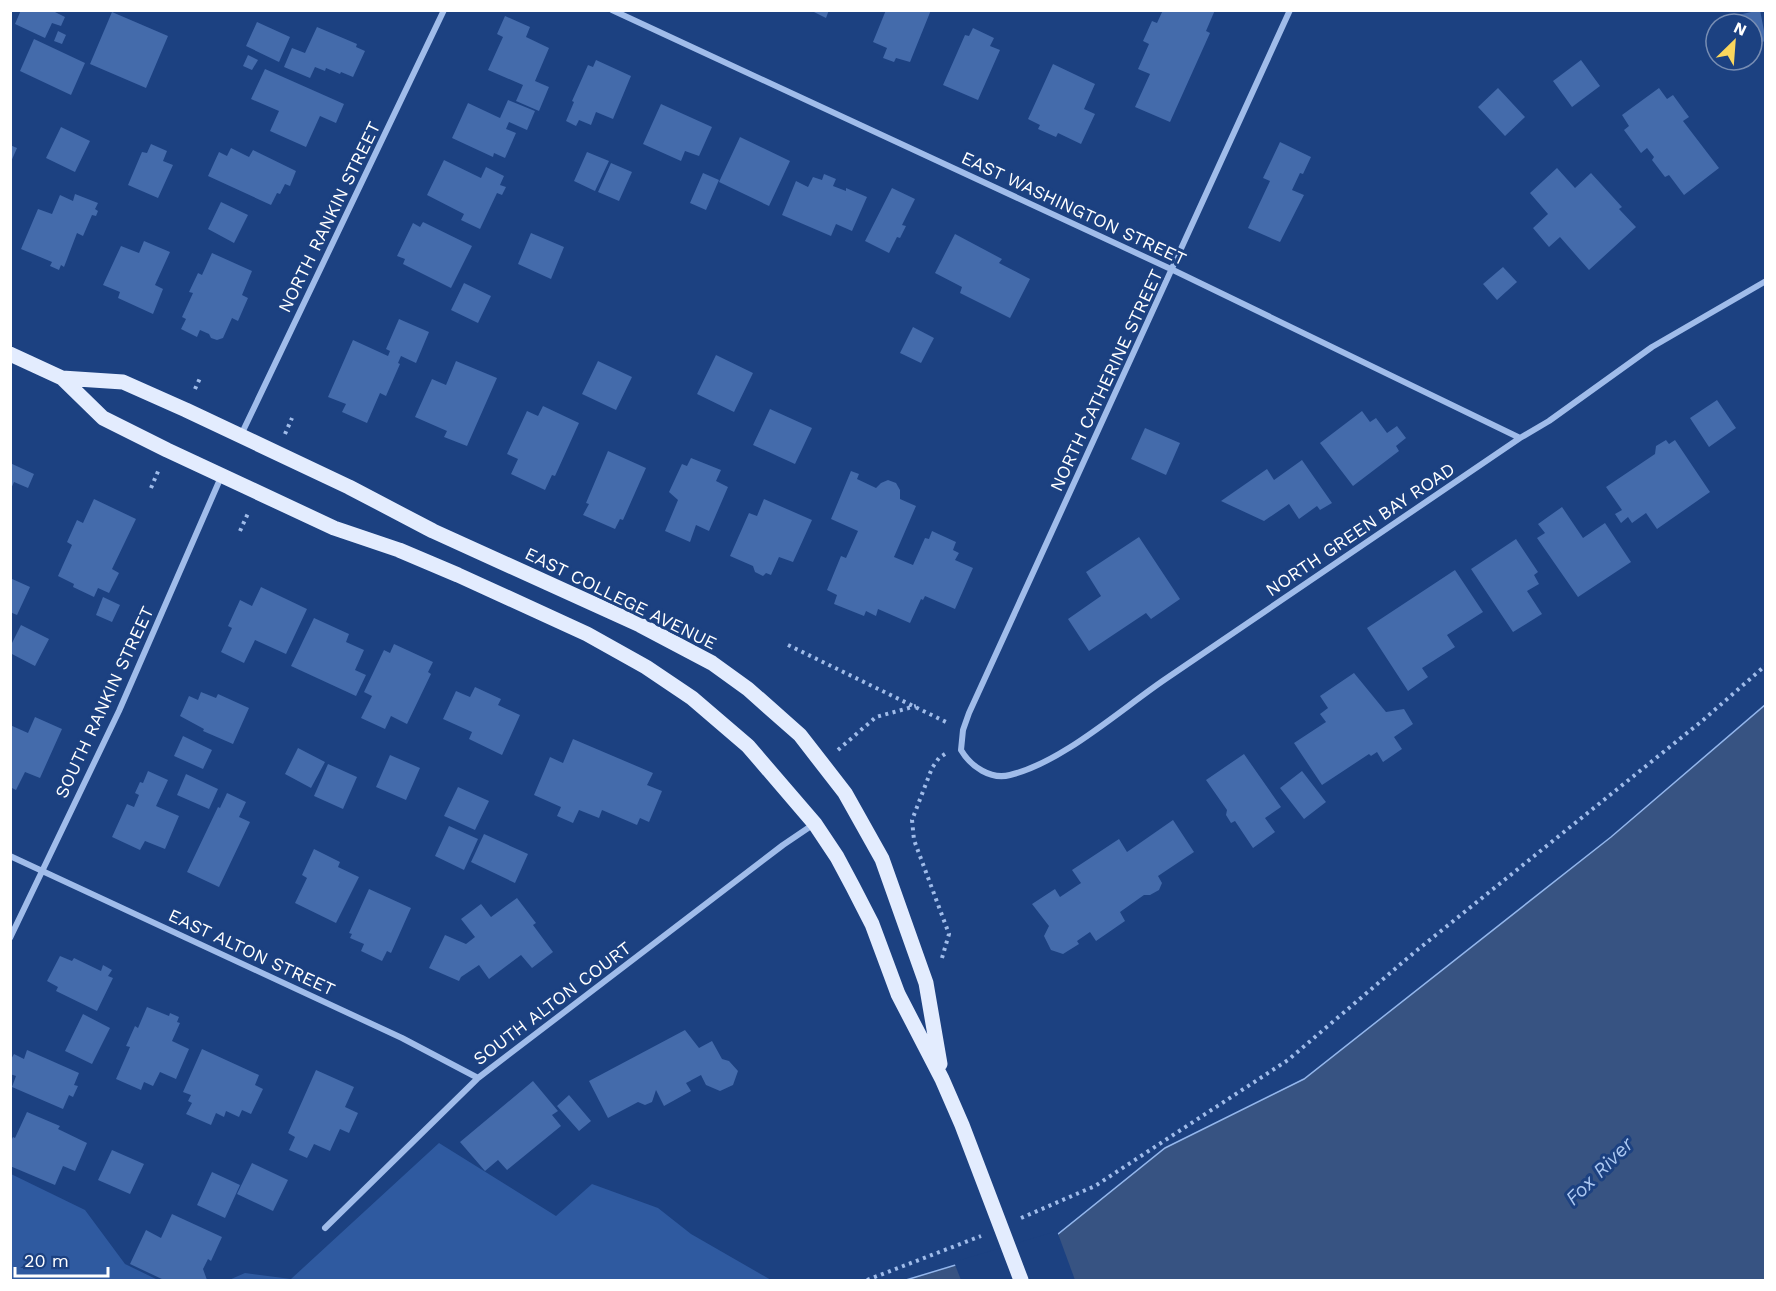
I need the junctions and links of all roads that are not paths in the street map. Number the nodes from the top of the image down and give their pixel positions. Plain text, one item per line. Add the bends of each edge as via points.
1 (444, 10) edge
2 (612, 10) edge
3 (1290, 10) edge
4 (1173, 270) junction
5 (1766, 281) edge
6 (10, 354) edge
7 (62, 378) junction
8 (241, 436) junction
9 (1520, 438) junction
10 (221, 476) junction
11 (961, 743) joint
12 (815, 824) junction
13 (10, 856) edge
14 (42, 871) junction
15 (10, 938) edge
16 (478, 1078) junction
17 (942, 1079) junction
18 (325, 1228) dead end
19 (1021, 1281) edge

1 - 8 street, NORTH RANKIN STREET
2 - 4 street, EAST WASHINGTON STREET
3 - 4 street, NORTH CATHERINE STREET
4 - 9 street, EAST WASHINGTON STREET
4 - 11 street, NORTH CATHERINE STREET via 969,713
5 - 9 street, NORTH GREEN BAY ROAD via 1652,347
6 - 7 main road, EAST COLLEGE AVENUE
7 - 8 main road, EAST COLLEGE AVENUE via 123,382
7 - 10 main road, EAST COLLEGE AVENUE via 103,418
8 - 17 main road, EAST COLLEGE AVENUE via 433,531 680,645 739,682 800,735 845,793 882,859 926,983
9 - 11 street, NORTH GREEN BAY ROAD via 1037,767 995,777 970,762
10 - 12 main road, EAST COLLEGE AVENUE via 334,528 458,575 587,634 646,667 692,698 748,746
10 - 14 street, SOUTH RANKIN STREET via 119,711
12 - 16 street, SOUTH ALTON COURT via 783,844
12 - 17 main road, EAST COLLEGE AVENUE via 872,924 898,994
13 - 14 street, EAST ALTON STREET
14 - 15 street, SOUTH RANKIN STREET
14 - 16 street, EAST ALTON STREET via 402,1038
16 - 18 street, SOUTH ALTON COURT
17 - 19 main road, EAST COLLEGE AVENUE

